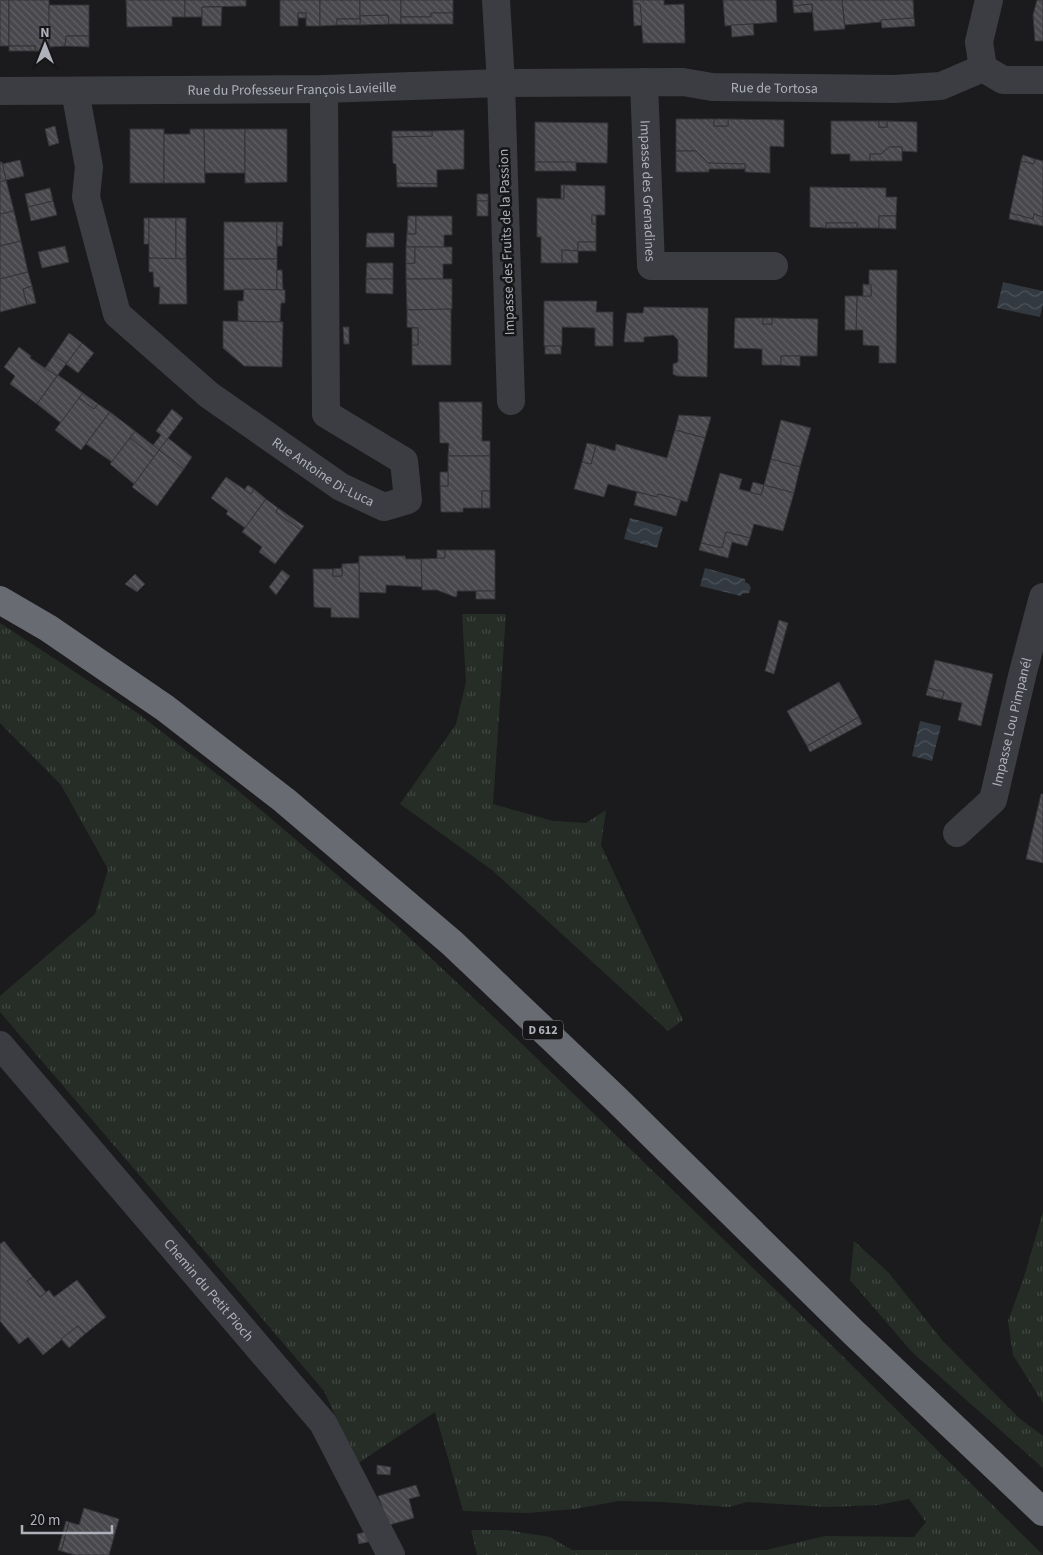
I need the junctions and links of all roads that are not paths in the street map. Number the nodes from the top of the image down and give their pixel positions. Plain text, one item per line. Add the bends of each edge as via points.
1 (496, 0) edge
2 (989, 0) edge
3 (983, 68) junction
4 (1043, 80) edge
5 (644, 82) junction
6 (501, 83) junction
7 (324, 89) junction
8 (0, 91) edge
9 (75, 91) junction
10 (774, 266) dead end
11 (511, 401) dead end
12 (1043, 597) edge
13 (0, 600) edge
14 (958, 834) dead end
15 (0, 1044) edge
16 (1043, 1512) edge
17 (391, 1555) edge

1 - 6 street
2 - 3 street via 979,42
3 - 4 street via 1003,80
3 - 5 street, Rue de Tortosa via 942,86 894,89 712,87 684,82
5 - 6 street, Rue de Tortosa
5 - 10 street, Impasse des Grenadines via 651,266
6 - 7 street, Rue du Professeur François Lavieille
6 - 11 street, Impasse des Fruits de la Passion
7 - 9 street, Rue du Professeur François Lavieille
7 - 9 street, Rue Antoine Di-Luca via 326,414 404,461 408,500 384,507 341,487 209,395 117,314 86,197 89,167
8 - 9 street, Rue du Professeur François Lavieille
12 - 14 street, Impasse Lou Pimpanél via 993,800
13 - 16 highway, D 612 via 48,628 165,708 284,800 452,943
15 - 17 street, Chemin du Petit Pioch via 323,1423

